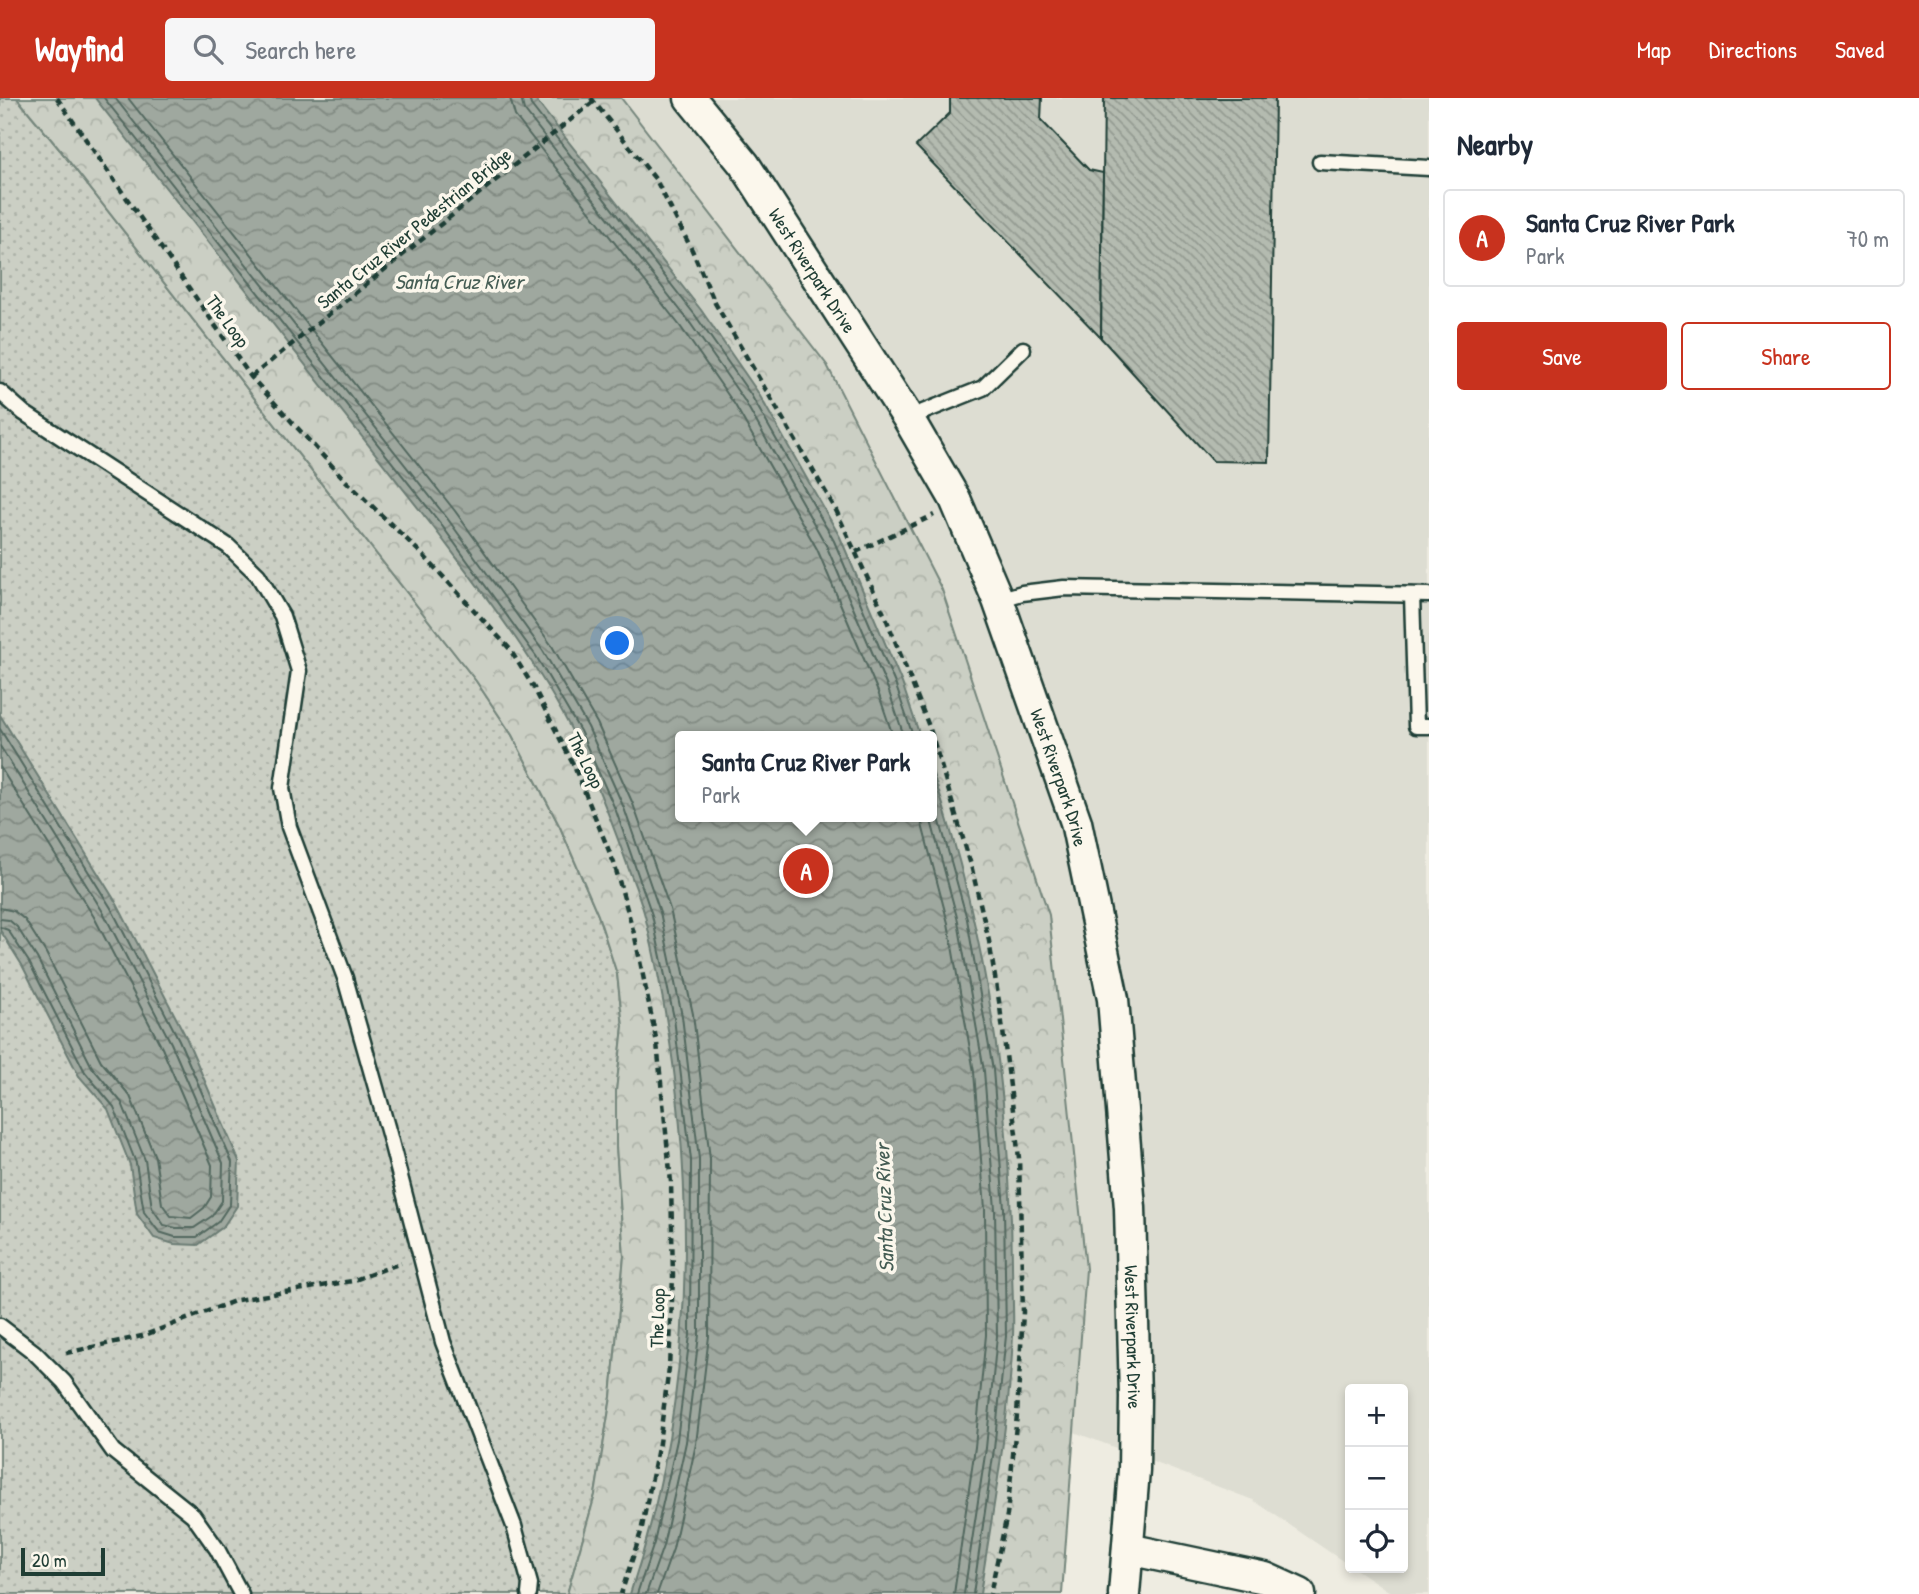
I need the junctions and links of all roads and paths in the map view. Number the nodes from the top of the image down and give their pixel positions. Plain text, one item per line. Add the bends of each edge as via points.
1 (57, 98) edge
2 (690, 98) edge
3 (592, 100) edge
4 (1320, 162) dead end
5 (1429, 168) edge
6 (1023, 349) dead end
7 (251, 377) junction
8 (0, 392) edge
9 (908, 418) junction
10 (957, 503) junction
11 (856, 552) junction
12 (1412, 595) junction
13 (1429, 595) edge
14 (998, 600) junction
15 (1429, 726) edge
16 (931, 731) edge
17 (937, 752) edge
18 (421, 1256) junction
19 (0, 1326) edge
20 (41, 1359) junction
21 (1128, 1549) junction
22 (241, 1594) edge
23 (529, 1594) edge
24 (621, 1594) edge
25 (990, 1594) edge
26 (1124, 1594) edge
27 (1300, 1594) edge

1 - 7 path, The Loop
2 - 9 street, West Riverpark Drive via 744,164
3 - 7 path, Santa Cruz River Pedestrian Bridge
3 - 11 path via 656,180 716,303
4 - 5 lane
6 - 9 lane via 983,388
7 - 24 path, The Loop via 509,649 574,766 624,894 657,1043 671,1182 673,1277 669,1368 659,1443
8 - 18 lane via 24,413 228,546 258,575 282,616 299,671 282,788 289,827 345,978
9 - 10 street, West Riverpark Drive
10 - 11 path
10 - 14 street, West Riverpark Drive
11 - 16 path
12 - 13 lane
12 - 14 lane via 1063,588
12 - 15 lane via 1416,726
14 - 21 street, West Riverpark Drive via 1076,822 1113,999 1130,1209 1135,1397
17 - 25 path via 989,941 1019,1158 1023,1312 1017,1415 1007,1515
18 - 20 path via 352,1281 237,1300 142,1336
18 - 23 lane via 443,1342 514,1526
19 - 20 lane
20 - 22 lane via 64,1382 113,1451 192,1515
21 - 26 street, West Riverpark Drive
21 - 27 street via 1265,1578

